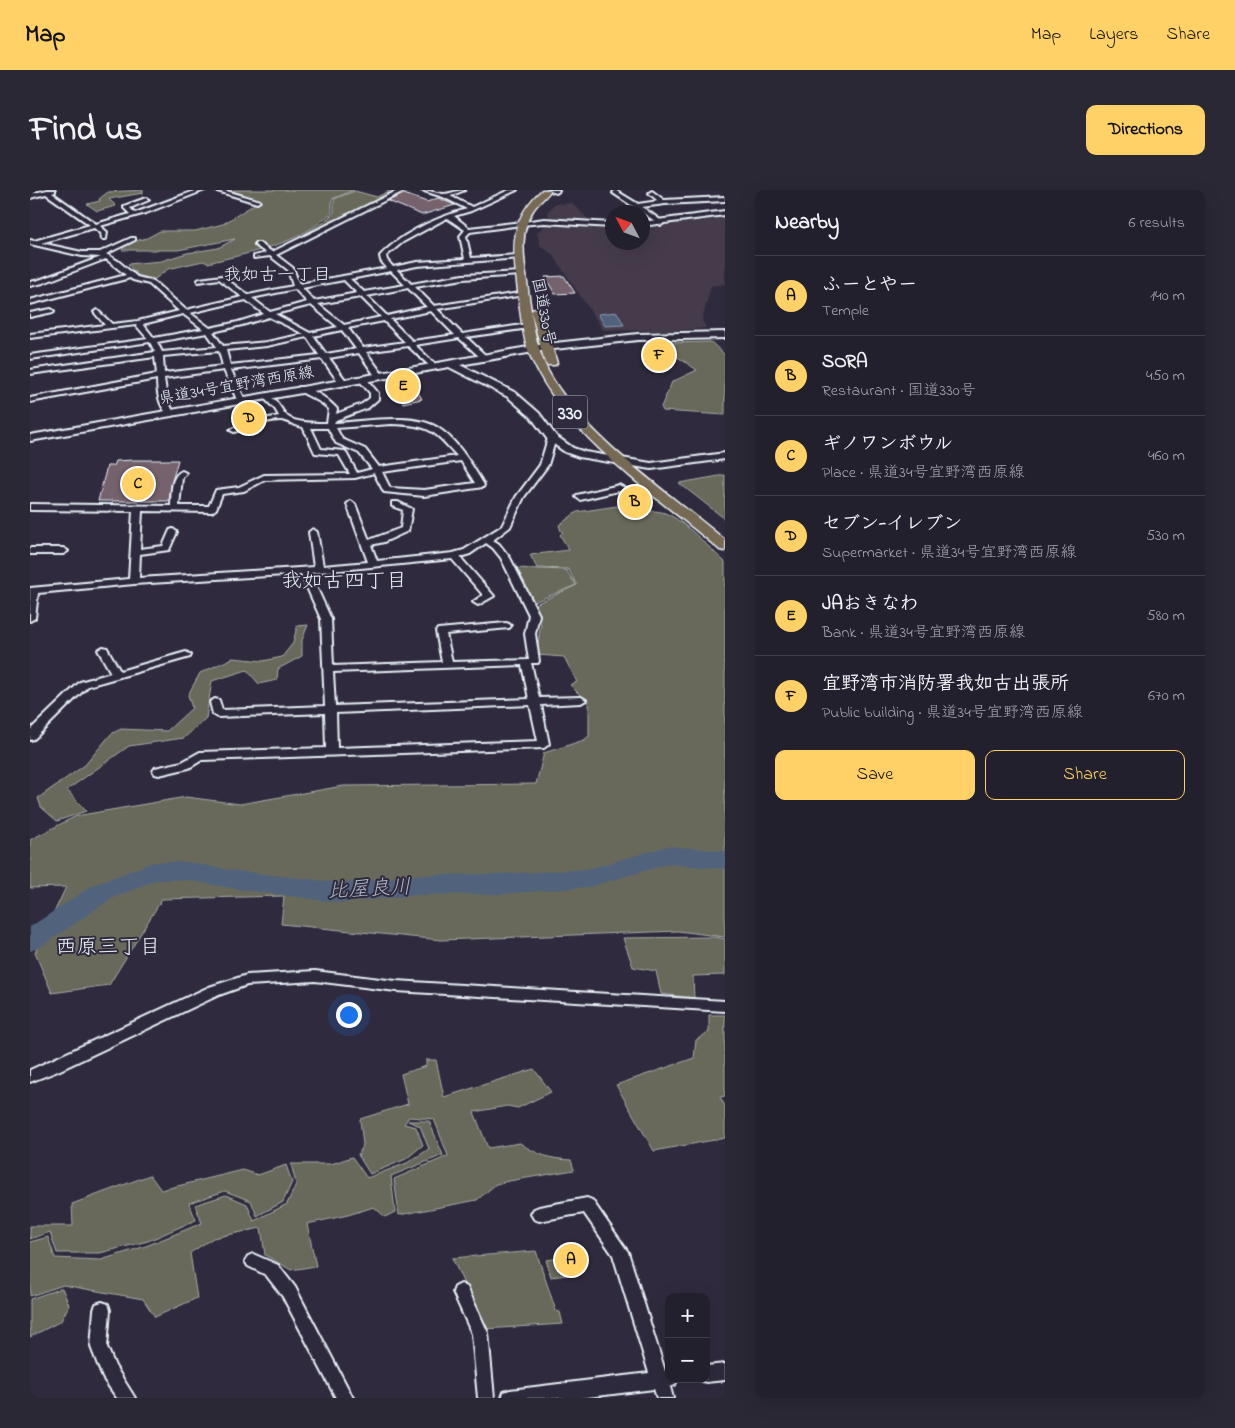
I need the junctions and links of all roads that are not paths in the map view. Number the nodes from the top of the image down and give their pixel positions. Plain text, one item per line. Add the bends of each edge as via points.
1 (56, 190) edge
2 (202, 190) edge
3 (217, 190) edge
4 (403, 190) edge
5 (424, 190) edge
6 (462, 190) edge
7 (514, 190) edge
8 (552, 190) edge
9 (47, 192) junction
10 (615, 192) dead end
11 (652, 193) dead end
12 (30, 196) edge
13 (444, 196) junction
14 (725, 199) edge
15 (146, 200) dead end
16 (257, 201) dead end
17 (662, 202) junction
18 (635, 205) edge
19 (643, 205) edge
20 (470, 208) junction
21 (725, 213) edge
22 (134, 214) junction
23 (650, 215) edge
24 (450, 216) junction
25 (526, 222) junction
26 (661, 222) junction
27 (650, 223) edge
28 (605, 225) edge
29 (93, 226) junction
30 (468, 230) junction
31 (104, 238) dead end
32 (133, 239) dead end
33 (32, 242) edge
34 (257, 244) dead end
35 (273, 254) junction
36 (103, 255) junction
37 (256, 257) dead end
38 (518, 257) junction
39 (468, 260) junction
40 (394, 269) junction
41 (520, 273) junction
42 (129, 276) junction
43 (348, 279) junction
44 (200, 281) dead end
45 (30, 284) edge
46 (412, 286) junction
47 (297, 287) junction
48 (524, 294) junction
49 (363, 295) junction
50 (248, 297) junction
51 (30, 302) edge
52 (312, 303) junction
53 (433, 308) junction
54 (51, 311) dead end
55 (97, 312) dead end
56 (184, 312) junction
57 (269, 314) junction
58 (30, 315) edge
59 (384, 319) junction
60 (138, 322) junction
61 (110, 326) junction
62 (529, 326) junction
63 (345, 329) junction
64 (208, 330) junction
65 (460, 335) junction
66 (725, 335) edge
67 (30, 336) edge
68 (309, 337) junction
69 (152, 341) junction
70 (409, 343) junction
71 (539, 348) junction
72 (222, 349) junction
73 (360, 350) junction
74 (159, 354) junction
75 (326, 356) junction
76 (30, 357) edge
77 (482, 357) junction
78 (448, 363) junction
79 (432, 366) junction
80 (228, 369) junction
81 (30, 372) edge
82 (159, 376) junction
83 (379, 376) junction
84 (362, 379) junction
85 (343, 382) junction
86 (302, 389) junction
87 (266, 396) junction
88 (30, 400) edge
89 (241, 400) junction
90 (170, 413) junction
91 (284, 417) junction
92 (305, 423) junction
93 (330, 423) junction
94 (234, 430) dead end
95 (30, 438) edge
96 (552, 438) junction
97 (725, 456) edge
98 (463, 458) junction
99 (623, 463) junction
100 (644, 466) junction
101 (377, 470) junction
102 (182, 473) dead end
103 (355, 476) junction
104 (650, 485) junction
105 (580, 497) dead end
106 (351, 504) dead end
107 (395, 504) dead end
108 (30, 507) edge
109 (138, 507) junction
110 (175, 508) junction
111 (173, 532) dead end
112 (313, 532) dead end
113 (725, 533) edge
114 (486, 539) junction
115 (366, 544) junction
116 (725, 547) edge
117 (30, 551) edge
118 (63, 551) dead end
119 (135, 552) junction
120 (454, 556) junction
121 (374, 563) junction
122 (319, 568) junction
123 (304, 570) junction
124 (134, 581) junction
125 (32, 591) edge
126 (478, 602) dead end
127 (30, 618) edge
128 (506, 626) dead end
129 (103, 650) dead end
130 (186, 655) dead end
131 (534, 661) dead end
132 (448, 666) junction
133 (330, 669) junction
134 (117, 675) junction
135 (581, 700) dead end
136 (533, 701) junction
137 (215, 702) dead end
138 (331, 709) junction
139 (30, 736) edge
140 (332, 750) junction
141 (159, 771) dead end
142 (725, 1006) edge
143 (30, 1076) edge
144 (539, 1214) dead end
145 (253, 1261) dead end
146 (461, 1292) dead end
147 (102, 1310) dead end
148 (725, 1372) edge
149 (710, 1374) edge
150 (664, 1379) edge
151 (127, 1398) edge
152 (345, 1398) edge
153 (486, 1398) edge
154 (510, 1398) edge
155 (665, 1398) edge

1 - 9 street
2 - 22 street
3 - 16 street
4 - 35 street
5 - 13 street
6 - 13 street
7 - 20 street
8 - 25 highway, 国道330号 / 330
9 - 12 street
9 - 29 street
10 - 18 street
11 - 17 street
13 - 20 street
14 - 17 street
15 - 22 street via 126,207
17 - 19 street
20 - 24 street
21 - 26 street
22 - 29 street
23 - 26 street
24 - 30 street
24 - 40 street via 389,249 383,256 384,261
25 - 28 street
25 - 30 street
25 - 38 highway, 国道330号 / 330
25 - 71 highway, 国道330号 / 330
26 - 27 street
29 - 31 street via 104,232
29 - 33 street
30 - 39 street via 463,236
32 - 36 street
33 - 36 street via 82,254
34 - 35 street
35 - 37 street
35 - 47 street via 291,269
36 - 42 street
36 - 45 street
38 - 39 street
38 - 41 highway, 国道330号 / 330
39 - 40 street
40 - 43 street
40 - 46 street
41 - 46 street via 463,277
41 - 48 highway, 国道330号 / 330
42 - 51 street
42 - 56 street via 151,282
43 - 47 street
43 - 49 street
44 - 50 street via 217,274
46 - 49 street
46 - 53 street
47 - 50 street
47 - 52 street
48 - 53 street
48 - 62 highway, 国道330号 / 330
49 - 52 street
49 - 59 street
50 - 56 street
50 - 57 street
52 - 57 street
52 - 63 street
53 - 59 street
53 - 65 street
54 - 58 street
55 - 61 street
56 - 60 street
56 - 64 street
57 - 64 street
57 - 68 street via 297,326
59 - 63 street
59 - 70 street
60 - 61 street
60 - 69 street
61 - 67 street
62 - 65 street
62 - 71 highway, 国道330号 / 330
63 - 68 street
63 - 73 street
64 - 69 street
64 - 72 street
65 - 70 street
65 - 77 street
66 - 71 main road, 県道34号宜野湾西原線 via 638,337
68 - 72 street
68 - 75 street
69 - 74 street
69 - 76 street
70 - 73 street
70 - 79 street
71 - 77 main road, 県道34号宜野湾西原線
71 - 99 highway, 国道330号 / 330 via 560,399 586,430
71 - 100 highway, 国道330号 / 330 via 575,402
72 - 74 street
72 - 80 street
73 - 75 street
73 - 83 street
74 - 81 street
74 - 82 street
75 - 80 street
75 - 85 street
77 - 78 main road, 県道34号宜野湾西原線
78 - 79 main road, 県道34号宜野湾西原線
78 - 96 main road via 493,384 525,404
79 - 83 main road, 県道34号宜野湾西原線
80 - 82 street
80 - 89 street
82 - 88 street
82 - 90 street via 161,394
83 - 84 main road, 県道34号宜野湾西原線
84 - 85 main road, 県道34号宜野湾西原線
84 - 93 street via 374,393 374,399 365,406 339,415
85 - 86 main road, 県道34号宜野湾西原線
86 - 87 main road, 県道34号宜野湾西原線
86 - 93 street via 329,403 333,409
87 - 89 main road, 県道34号宜野湾西原線
87 - 91 street
89 - 90 main road, 県道34号宜野湾西原線
90 - 95 main road, 県道34号宜野湾西原線
91 - 92 street via 294,423
91 - 94 street
92 - 93 street
92 - 103 street via 318,450 342,454
93 - 98 street via 359,425 394,421 424,424 438,431
93 - 101 street via 339,441 362,451
96 - 99 main road via 583,456
96 - 114 street via 544,465 520,497 514,515 506,527
97 - 100 main road
98 - 101 street
98 - 101 street via 480,485 424,493 387,490
99 - 100 main road
99 - 104 highway, 国道330号 / 330
100 - 113 highway, 国道330号 / 330
101 - 103 street
102 - 110 street via 178,478
103 - 110 street via 264,478 241,489 219,492 212,509
104 - 105 street via 629,494 619,488
104 - 116 highway, 国道330号 / 330
106 - 115 street
107 - 115 street via 408,508 405,529
108 - 109 street
109 - 110 street
109 - 119 street
111 - 119 street via 166,548
112 - 122 street
114 - 120 street via 467,552
114 - 131 street via 505,558 534,615 530,634
115 - 121 street
117 - 118 street
119 - 124 street
120 - 121 street
120 - 126 street via 489,596
121 - 122 street
122 - 123 street
123 - 124 street
123 - 133 street via 326,619
124 - 125 street
125 - 127 street
128 - 132 street via 441,631
129 - 134 street
130 - 134 street
132 - 133 street
132 - 136 street via 526,662
133 - 138 street
134 - 139 street via 84,684
135 - 136 street
136 - 138 street
136 - 140 street via 544,744
137 - 138 street via 218,714
138 - 140 street
140 - 141 street via 200,756 185,765
142 - 143 street via 396,986 315,976 247,980 214,991
144 - 150 street via 587,1205 620,1252
145 - 152 street via 272,1270 290,1292
146 - 153 street via 480,1333
147 - 151 street via 99,1347 109,1372
148 - 149 street
150 - 154 street
150 - 155 street

